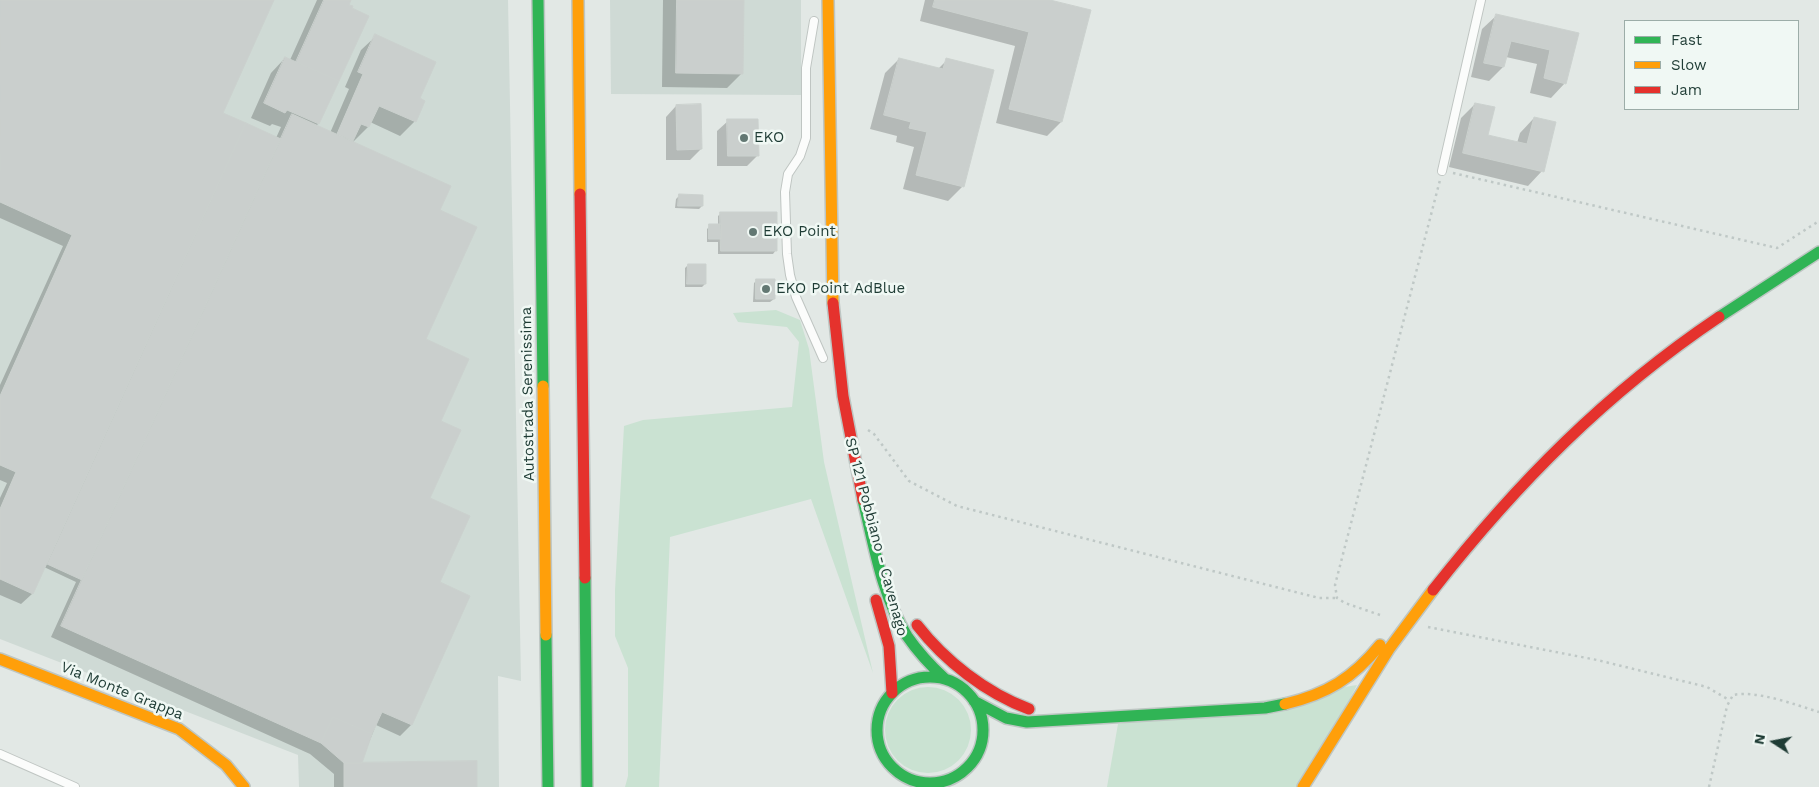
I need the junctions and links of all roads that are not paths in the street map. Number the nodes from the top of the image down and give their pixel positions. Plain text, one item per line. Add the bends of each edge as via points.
1 (538, 0) edge
2 (578, 0) edge
3 (828, 0) edge
4 (1481, 0) edge
5 (814, 7) dead end
6 (814, 21) junction
7 (816, 141) dead end
8 (1442, 171) road end
9 (1819, 252) edge
10 (820, 321) dead end
11 (823, 362) joint
12 (862, 494) junction
13 (1481, 531) junction
14 (1439, 563) dead end
15 (1428, 578) dead end
16 (872, 588) dead end
17 (900, 597) dead end
18 (911, 616) dead end
19 (0, 659) edge
20 (945, 679) junction
21 (1370, 681) junction
22 (892, 693) junction
23 (974, 701) junction
24 (1117, 716) junction
25 (979, 750) junction
26 (0, 754) edge
27 (972, 780) dead end
28 (547, 784) edge
29 (918, 784) edge
30 (75, 787) edge
31 (244, 787) edge
32 (587, 787) edge
33 (1303, 787) edge
34 (1313, 787) edge

1 - 28 main road, Autostrada Serenissima
2 - 32 main road
3 - 12 main road, SP 121 Pobbiano - Cavenago via 834,335 842,397
4 - 8 lane
5 - 6 main road
6 - 7 main road
6 - 11 lane via 806,68 806,138 800,156 788,174 785,192 790,275
9 - 13 main road via 1704,328 1615,396 1526,481
10 - 11 main road
12 - 17 main road
12 - 20 main road, SP 121 Pobbiano - Cavenago via 874,547 898,618 913,645
13 - 14 main road
13 - 21 main road via 1399,636
15 - 24 main road via 1365,663 1318,696 1265,708
16 - 22 main road, SP 121 Pobbiano - Cavenago via 890,649
18 - 24 main road via 935,646 986,688 1014,705 1034,710
19 - 31 main road, Via Monte Grappa via 179,729 226,765
20 - 22 main road, SP 121 Pobbiano - Cavenago via 916,679
20 - 23 main road, SP 121 Pobbiano - Cavenago via 963,688
21 - 33 main road
21 - 34 main road via 1348,730
22 - 29 main road, SP 121 Pobbiano - Cavenago via 879,715 879,745 893,768
23 - 24 main road via 1020,722
23 - 25 main road, SP 121 Pobbiano - Cavenago via 982,724
25 - 27 main road, SP 121 Pobbiano - Cavenago
25 - 29 main road, SP 121 Pobbiano - Cavenago via 969,766 953,777
26 - 30 lane

